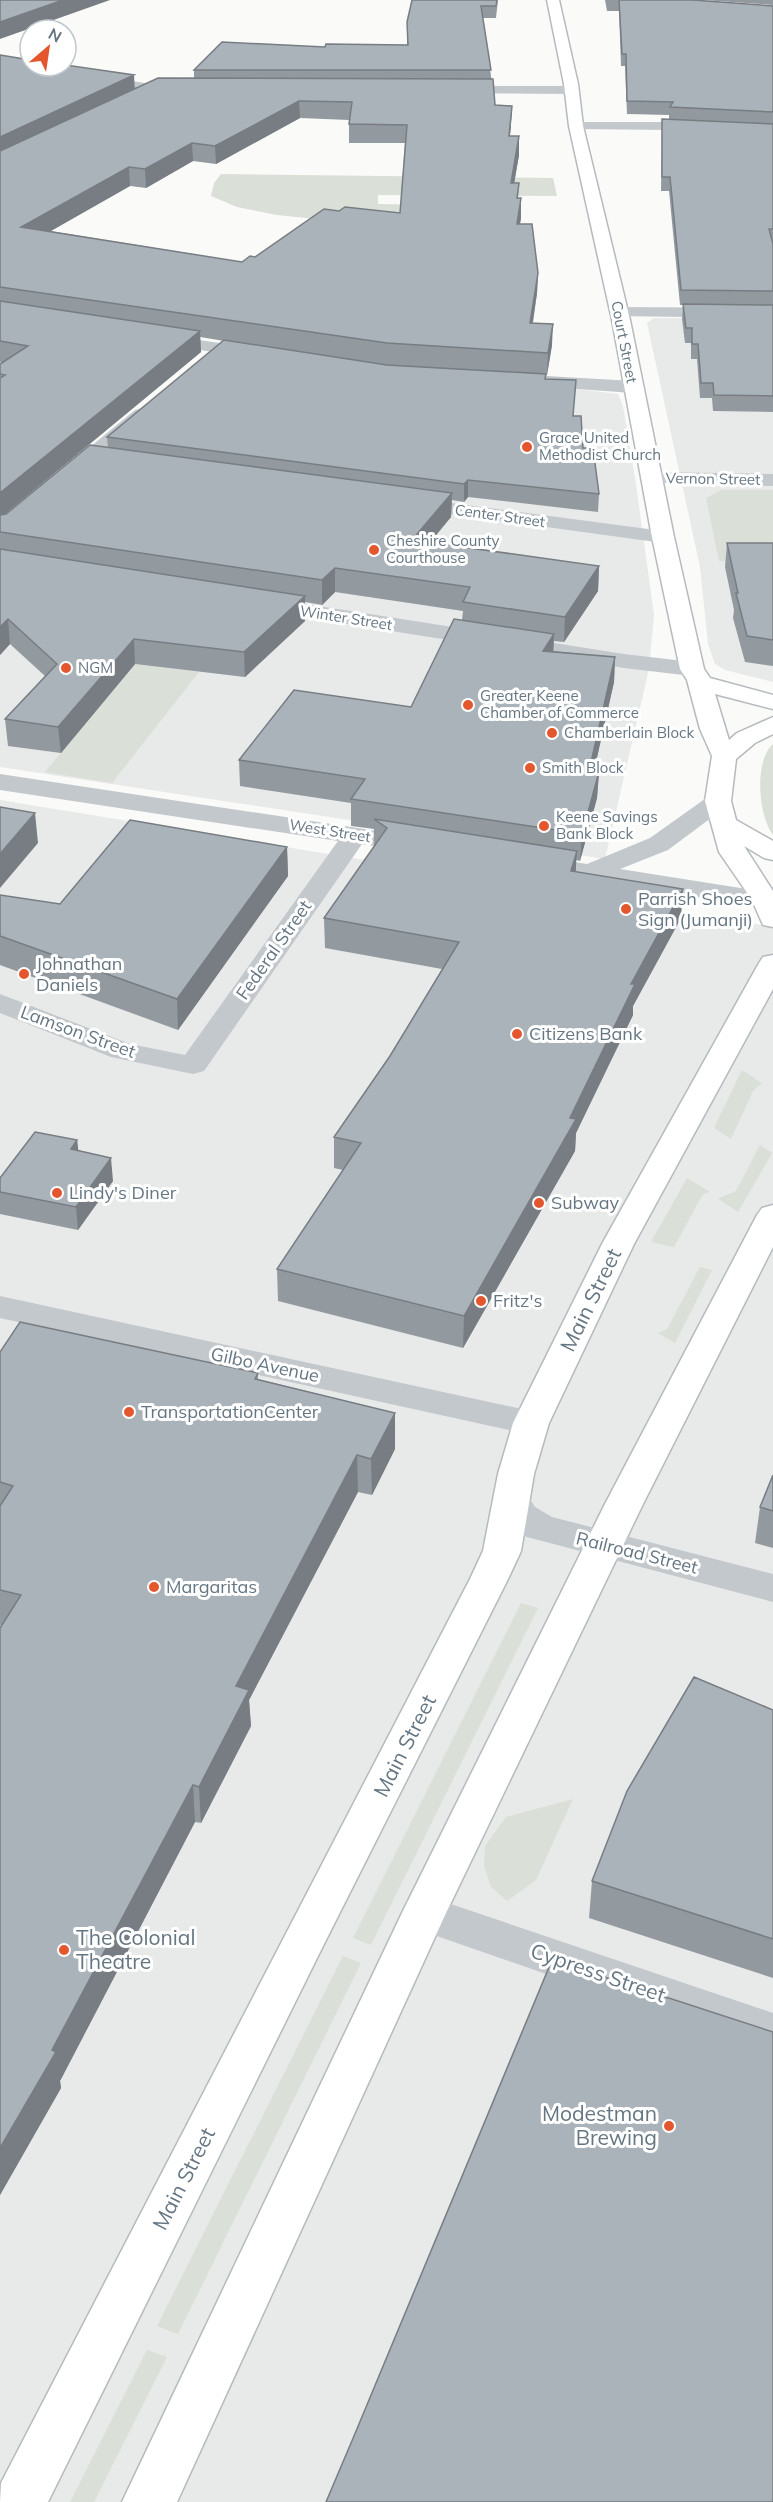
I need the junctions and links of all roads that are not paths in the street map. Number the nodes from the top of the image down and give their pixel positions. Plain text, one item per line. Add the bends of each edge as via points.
1 (554, 0) edge
2 (0, 62) edge
3 (156, 89) junction
4 (173, 90) edge
5 (435, 90) edge
6 (572, 90) junction
7 (134, 100) edge
8 (576, 126) junction
9 (773, 131) edge
10 (619, 312) junction
11 (773, 313) edge
12 (141, 336) edge
13 (220, 348) junction
14 (274, 356) edge
15 (202, 363) edge
16 (512, 380) edge
17 (633, 387) junction
18 (157, 401) edge
19 (88, 460) junction
20 (109, 463) edge
21 (652, 478) junction
22 (773, 480) edge
23 (389, 501) edge
24 (0, 532) edge
25 (663, 537) junction
26 (242, 600) edge
27 (696, 676) junction
28 (773, 702) edge
29 (773, 724) edge
30 (724, 756) junction
31 (0, 782) edge
32 (721, 812) junction
33 (355, 835) junction
34 (437, 848) edge
35 (773, 852) edge
36 (507, 860) edge
37 (589, 872) junction
38 (771, 907) edge
39 (770, 974) edge
40 (0, 1003) edge
41 (193, 1065) joint
42 (769, 1233) edge
43 (0, 1307) edge
44 (531, 1423) junction
45 (512, 1500) junction
46 (605, 1543) junction
47 (773, 1588) edge
48 (424, 1913) junction
49 (773, 2033) edge
50 (20, 2502) edge
51 (149, 2502) edge

1 - 6 main road, Court Street
2 - 3 street
3 - 4 street
3 - 7 street
5 - 6 street
6 - 8 main road, Court Street
8 - 9 street
8 - 10 main road, Court Street
10 - 11 street
10 - 17 main road, Court Street
12 - 13 street
13 - 14 street
13 - 15 street
16 - 17 street
17 - 21 main road, Court Street
18 - 19 street
19 - 20 street
19 - 24 street
21 - 22 street, Vernon Street
21 - 25 main road, Court Street
23 - 25 street, Center Street
25 - 27 main road, Court Street
26 - 27 street, Winter Street
27 - 28 main road
27 - 30 main road, Court Street
29 - 30 main road via 746,738
30 - 32 main road
31 - 33 street, West Street
32 - 35 main road
32 - 37 street via 659,844
32 - 38 main road via 732,852
33 - 34 street, West Street
33 - 41 street, Federal Street
36 - 37 street
37 - 38 street
39 - 44 main road, Main Street via 622,1235
40 - 41 street, Lamson Street via 122,1051
42 - 46 main road
43 - 44 street, Gilbo Avenue
44 - 45 main road, Main Street
45 - 46 street, Railroad Street via 522,1516 540,1527
45 - 50 main road, Main Street via 502,1551 489,1579
46 - 47 street, Railroad Street
46 - 48 main road
48 - 49 street, Cypress Street
48 - 51 main road

